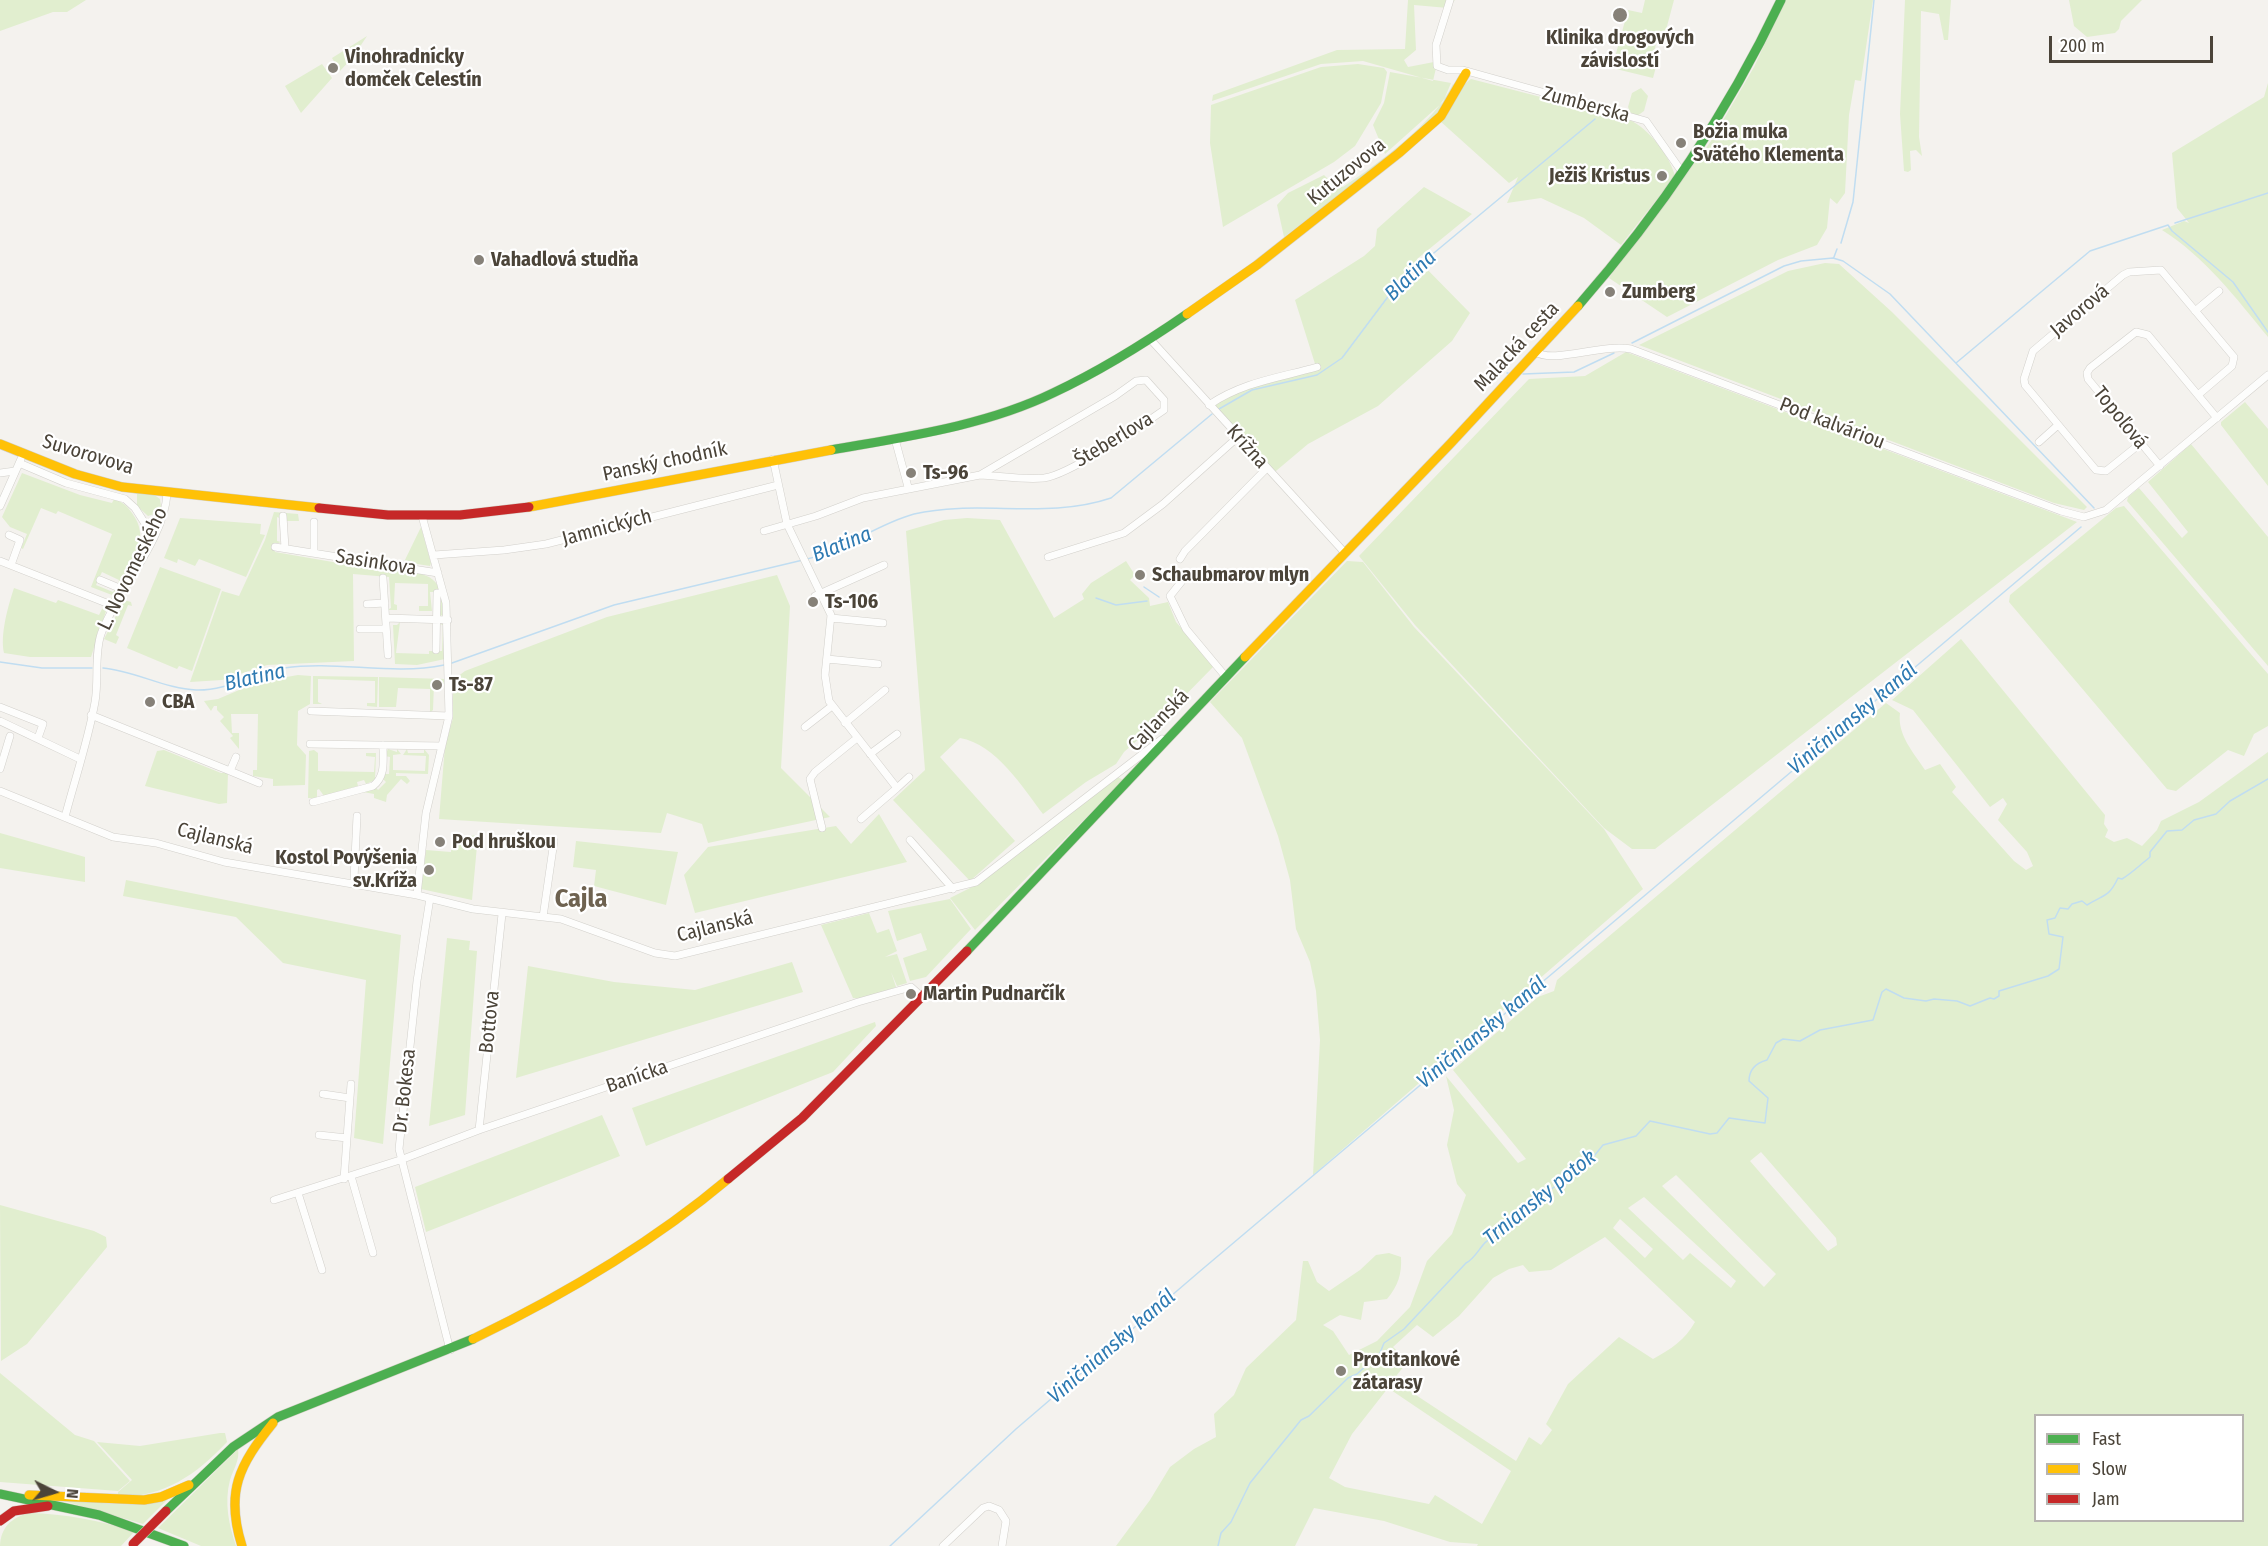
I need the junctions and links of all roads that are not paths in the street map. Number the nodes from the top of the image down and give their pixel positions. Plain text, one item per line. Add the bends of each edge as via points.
1 (1450, 0) edge
2 (1780, 0) edge
3 (1466, 73) junction
4 (1682, 172) junction
5 (2219, 291) dead end
6 (2195, 311) junction
7 (1151, 340) junction
8 (1536, 352) junction
9 (1317, 367) dead end
10 (2268, 375) edge
11 (2198, 395) junction
12 (1209, 406) junction
13 (2217, 418) junction
14 (2058, 425) junction
15 (1238, 437) junction
16 (895, 439) junction
17 (2039, 442) dead end
18 (2140, 443) junction
19 (0, 444) edge
20 (23, 453) junction
21 (773, 459) junction
22 (1002, 462) junction
23 (19, 463) junction
24 (2160, 466) junction
25 (1266, 469) junction
26 (15, 471) junction
27 (0, 473) edge
28 (980, 475) junction
29 (1002, 476) junction
30 (778, 486) junction
31 (908, 487) junction
32 (167, 494) junction
33 (1, 501) edge
34 (283, 516) dead end
35 (422, 516) junction
36 (314, 522) dead end
37 (787, 524) junction
38 (764, 531) dead end
39 (9, 535) dead end
40 (153, 536) junction
41 (275, 547) dead end
42 (285, 548) junction
43 (314, 552) junction
44 (1345, 553) junction
45 (434, 555) junction
46 (1048, 557) dead end
47 (1180, 559) dead end
48 (0, 561) edge
49 (11, 565) junction
50 (884, 565) dead end
51 (438, 573) junction
52 (383, 578) dead end
53 (100, 580) dead end
54 (1182, 581) dead end
55 (124, 590) junction
56 (437, 593) dead end
57 (817, 595) junction
58 (385, 603) junction
59 (367, 604) dead end
60 (114, 606) junction
61 (386, 618) junction
62 (831, 618) junction
63 (437, 619) junction
64 (448, 620) junction
65 (883, 623) dead end
66 (360, 629) dead end
67 (386, 629) junction
68 (436, 650) dead end
69 (388, 655) dead end
70 (827, 659) junction
71 (878, 664) dead end
72 (1226, 677) junction
73 (885, 690) dead end
74 (832, 706) junction
75 (0, 707) edge
76 (311, 711) dead end
77 (91, 715) junction
78 (449, 716) junction
79 (0, 721) edge
80 (845, 723) junction
81 (805, 727) dead end
82 (1174, 731) junction
83 (897, 734) dead end
84 (10, 736) dead end
85 (38, 738) junction
86 (857, 738) junction
87 (310, 744) dead end
88 (383, 745) junction
89 (442, 747) junction
90 (870, 754) junction
91 (236, 757) dead end
92 (80, 759) junction
93 (1125, 764) junction
94 (0, 769) edge
95 (230, 771) junction
96 (1134, 773) junction
97 (909, 777) dead end
98 (259, 783) dead end
99 (897, 788) junction
100 (0, 791) edge
101 (313, 802) dead end
102 (357, 816) dead end
103 (65, 817) junction
104 (861, 819) dead end
105 (822, 828) dead end
106 (910, 840) dead end
107 (554, 841) dead end
108 (354, 879) dead end
109 (952, 889) junction
110 (417, 895) junction
111 (430, 898) junction
112 (502, 914) junction
113 (543, 916) junction
114 (921, 996) junction
115 (351, 1084) dead end
116 (323, 1094) dead end
117 (350, 1098) junction
118 (479, 1130) junction
119 (319, 1135) dead end
120 (347, 1137) junction
121 (404, 1159) junction
122 (347, 1178) junction
123 (298, 1193) junction
124 (274, 1200) dead end
125 (373, 1253) dead end
126 (322, 1270) dead end
127 (450, 1350) junction
128 (278, 1417) junction
129 (194, 1483) junction
130 (0, 1494) edge
131 (12, 1496) junction
132 (59, 1505) junction
133 (0, 1521) edge
134 (132, 1545) edge
135 (184, 1546) edge
136 (242, 1546) edge
137 (943, 1546) edge
138 (1002, 1546) edge

1 - 3 street via 1434,57 1437,66
2 - 4 main road, Malacká cesta via 1732,97
3 - 4 street, Zumberska via 1646,121
3 - 7 main road, Kutuzovova via 1441,116 1399,153 1257,265
4 - 8 main road, Malacká cesta via 1602,279
5 - 6 street
6 - 11 street, Javorová via 2234,360
6 - 14 street, Javorová via 2164,272 2156,269 2123,275 2079,311 2033,351 2024,379
7 - 12 street, Krížna
7 - 16 main road, Panský chodník via 1031,402
8 - 24 street, Pod kalváriou via 1548,357 1610,346 1631,349 2072,515 2099,514
8 - 44 main road, Malacká cesta
9 - 12 street via 1240,387
10 - 13 street, Pod kalváriou
11 - 13 street, Topoľová
11 - 18 street, Topoľová via 2142,331 2091,368 2088,379
12 - 15 street, Krížna
13 - 24 street, Pod kalváriou
14 - 17 street
14 - 18 street, Javorová via 2101,472
15 - 25 street, Krížna
15 - 46 street via 1124,533
16 - 21 main road, Panský chodník
16 - 31 street
18 - 24 street, Topoľová
19 - 20 main road, Suvorovova
20 - 23 street
20 - 32 main road, Suvorovova via 96,480
21 - 30 street
21 - 35 main road, Panský chodník via 515,511
22 - 28 street, Šteberlova
22 - 29 street
22 - 29 street, Šteberlova via 1136,381 1146,380 1164,400 1164,410 1054,476
23 - 26 street
23 - 40 street via 66,483 128,501
25 - 44 street, Krížna
25 - 47 street
26 - 27 street
26 - 33 street
28 - 29 street, Šteberlova
28 - 31 street, Šteberlova
30 - 37 street
30 - 45 street, Jamnických via 546,544
31 - 37 street, Šteberlova
32 - 35 main road, Panský chodník
32 - 40 street, L. Novomeského via 165,510
34 - 42 street
35 - 45 street
36 - 43 street, Sasinkova
37 - 38 street, Šteberlova
37 - 57 street
39 - 49 street via 20,540
40 - 55 street, L. Novomeského
41 - 42 street, Sasinkova
42 - 43 street, Sasinkova
43 - 51 street, Sasinkova
44 - 72 main road, Malacká cesta
45 - 51 street
48 - 49 street
49 - 60 street
50 - 57 street
51 - 64 street
52 - 58 street
53 - 55 street
54 - 72 street via 1170,596 1186,629
55 - 60 street, L. Novomeského
56 - 63 street
57 - 62 street
58 - 59 street
58 - 61 street
60 - 77 street, L. Novomeského via 100,636
61 - 63 street
61 - 67 street
62 - 65 street
62 - 70 street
63 - 64 street
63 - 68 street
64 - 78 street
66 - 67 street
67 - 69 street
70 - 71 street
70 - 74 street via 825,683
72 - 82 main road, Cajlanská
73 - 80 street
74 - 80 street
74 - 81 street
75 - 85 street via 43,724
76 - 78 street
77 - 92 street, L. Novomeského
77 - 95 street
78 - 89 street
79 - 85 street
80 - 86 street
82 - 93 street
82 - 96 main road, Cajlanská
83 - 90 street
84 - 94 street
85 - 92 street
86 - 90 street
86 - 105 street via 810,779
87 - 88 street
88 - 89 street
88 - 101 street via 382,776 378,782
89 - 110 street via 428,804
90 - 99 street
91 - 95 street
92 - 103 street, L. Novomeského
93 - 96 street, Cajlanská
93 - 109 street, Cajlanská via 976,882
95 - 98 street
96 - 114 main road
97 - 99 street
99 - 104 street
100 - 103 street, Cajlanská
102 - 108 street
103 - 110 street, Cajlanská via 113,837 156,843 224,862
106 - 109 street
107 - 113 street
109 - 113 street, Cajlanská via 675,956
110 - 111 street, Cajlanská
111 - 112 street, Cajlanská
111 - 121 street, Dr. Bokesa via 399,1149
112 - 113 street, Cajlanská
112 - 118 street, Bottova
114 - 118 street, Banícka via 911,987
114 - 127 main road via 802,1118 713,1192 567,1291
115 - 117 street
116 - 117 street
117 - 120 street
118 - 121 street, Banícka
119 - 120 street
120 - 122 street
121 - 122 street, Banícka
121 - 127 street, Dr. Bokesa
122 - 123 street, Banícka
122 - 125 street
123 - 124 street, Banícka
123 - 126 street
127 - 128 main road
128 - 129 main road via 233,1447
128 - 136 main road via 251,1450 237,1479 233,1513
129 - 131 main road via 144,1500 52,1494
129 - 134 main road, bridge
130 - 131 main road
131 - 132 main road
132 - 133 main road via 14,1511
132 - 135 main road via 132,1525
137 - 138 street via 989,1506 999,1510 1006,1521

